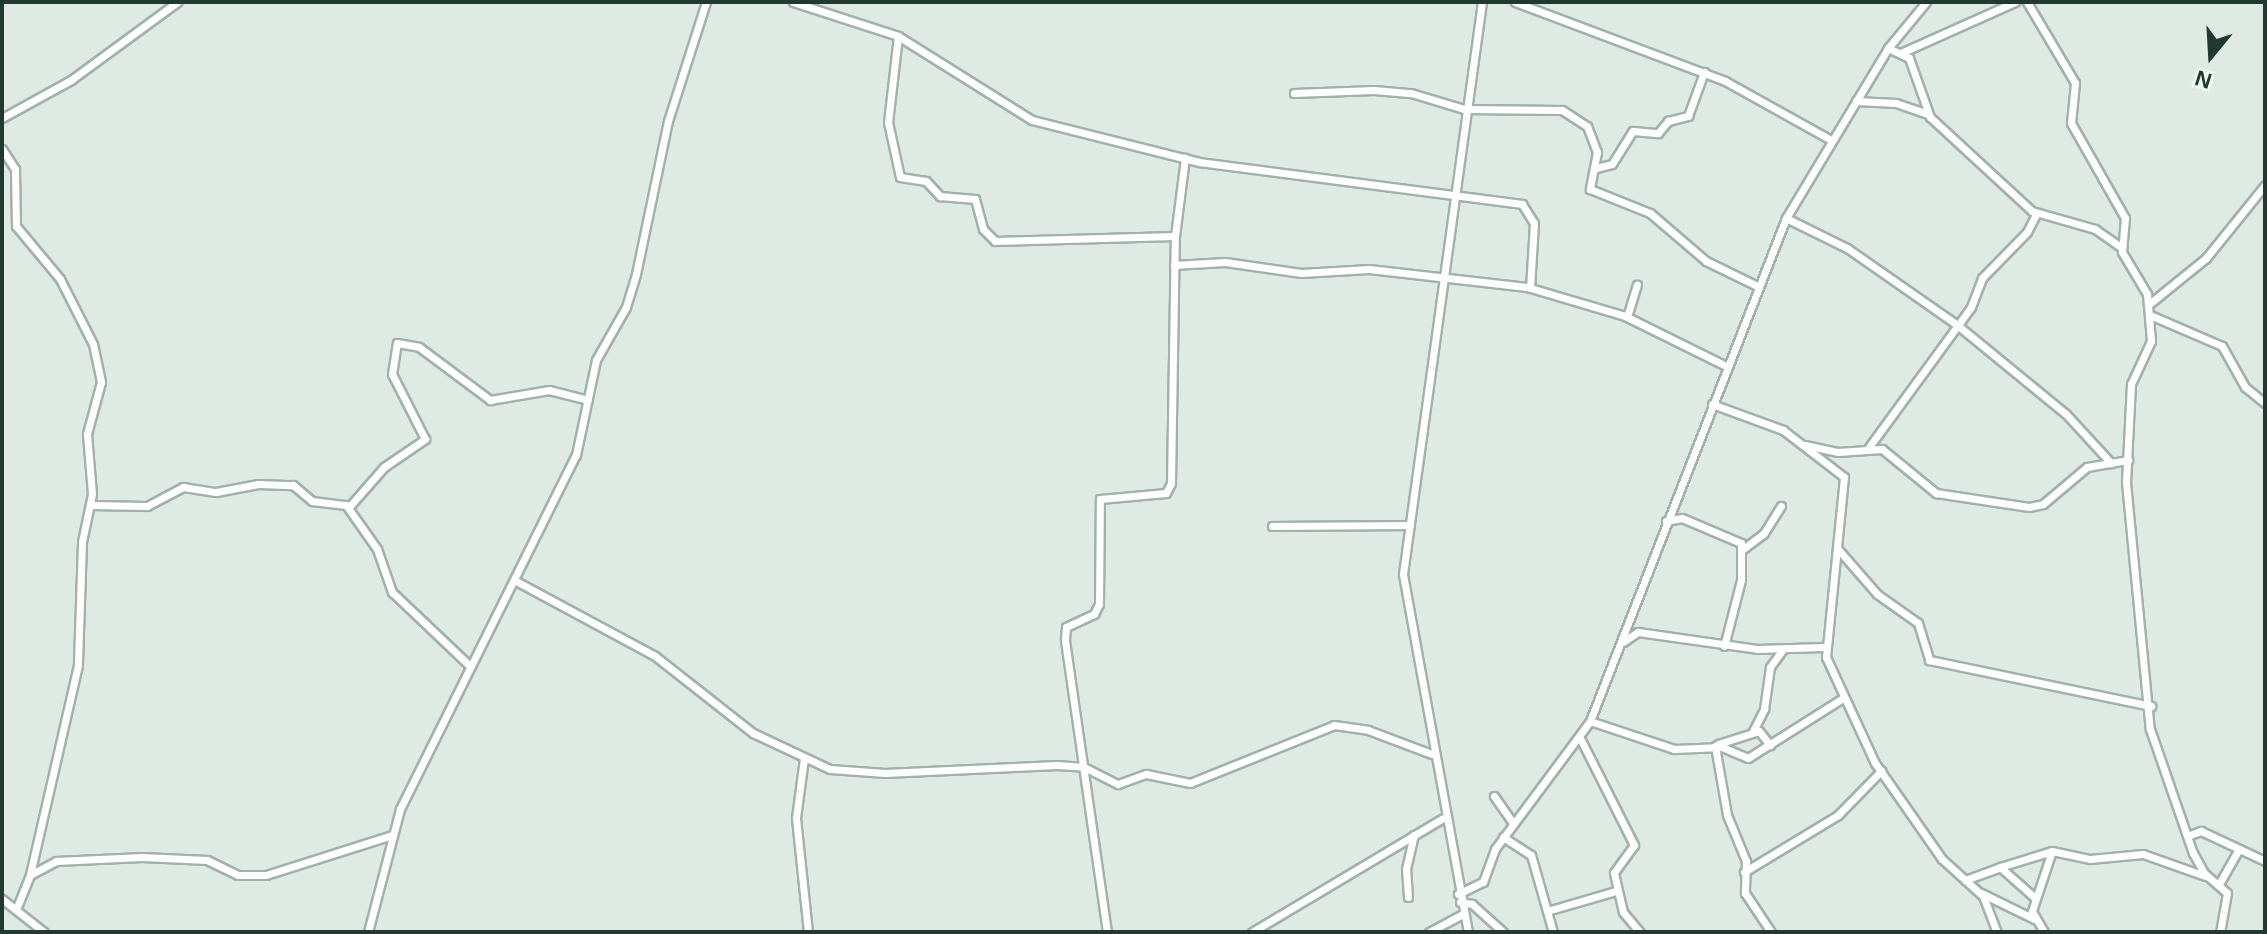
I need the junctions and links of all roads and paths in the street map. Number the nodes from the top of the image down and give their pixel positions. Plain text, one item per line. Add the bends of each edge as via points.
1 (177, 2) edge
2 (706, 2) edge
3 (793, 2) edge
4 (1482, 2) edge
5 (1515, 2) edge
6 (1926, 2) edge
7 (2015, 2) edge
8 (2027, 2) edge
9 (898, 36) junction
10 (1888, 48) junction
11 (1903, 52) junction
12 (1704, 72) junction
13 (1294, 93) dead end
14 (1856, 101) junction
15 (1464, 109) junction
16 (1928, 114) junction
17 (2, 118) edge
18 (1831, 140) junction
19 (2, 149) edge
20 (1185, 158) junction
21 (1596, 168) junction
22 (2265, 185) edge
23 (1454, 193) junction
24 (2036, 214) junction
25 (1786, 218) junction
26 (1175, 236) junction
27 (2121, 247) junction
28 (1174, 265) junction
29 (1443, 278) junction
30 (1637, 285) dead end
31 (1759, 287) junction
32 (1530, 288) junction
33 (2148, 305) junction
34 (2150, 315) junction
35 (1627, 317) junction
36 (1956, 324) junction
37 (1726, 366) junction
38 (588, 400) junction
39 (2265, 403) edge
40 (1712, 404) junction
41 (1805, 445) junction
42 (1868, 448) junction
43 (2128, 460) junction
44 (2111, 463) junction
45 (1673, 502) junction
46 (90, 505) junction
47 (1781, 506) dead end
48 (349, 507) junction
49 (1682, 518) junction
50 (1666, 521) junction
51 (1410, 525) junction
52 (1272, 526) dead end
53 (1837, 548) junction
54 (1743, 549) junction
55 (514, 580) junction
56 (1630, 620) junction
57 (1638, 632) junction
58 (1622, 643) junction
59 (1724, 646) junction
60 (1824, 647) junction
61 (1783, 649) junction
62 (470, 666) junction
63 (1843, 698) junction
64 (2151, 706) junction
65 (1590, 721) junction
66 (1753, 731) junction
67 (1580, 738) junction
68 (1770, 745) junction
69 (1714, 746) junction
70 (1432, 754) junction
71 (804, 758) junction
72 (1084, 767) junction
73 (1881, 771) junction
74 (1494, 796) dead end
75 (1443, 818) junction
76 (1513, 823) junction
77 (392, 835) junction
78 (1414, 835) junction
79 (2187, 836) junction
80 (1503, 837) junction
81 (2239, 849) junction
82 (2052, 851) junction
83 (2265, 861) edge
84 (2000, 867) junction
85 (1744, 872) junction
86 (30, 875) junction
87 (2210, 879) junction
88 (1965, 880) junction
89 (2219, 884) junction
90 (1616, 891) junction
91 (1980, 893) junction
92 (1408, 897) dead end
93 (1459, 898) junction
94 (2035, 898) junction
95 (2, 899) edge
96 (16, 909) junction
97 (1547, 911) junction
98 (1463, 914) junction
99 (2036, 921) junction
100 (44, 932) edge
101 (368, 932) edge
102 (808, 932) edge
103 (1107, 932) edge
104 (1252, 932) edge
105 (1429, 932) edge
106 (1470, 932) edge
107 (1503, 932) edge
108 (1553, 932) edge
109 (1640, 932) edge
110 (1771, 932) edge
111 (1997, 932) edge
112 (2044, 932) edge
113 (2220, 932) edge

1 - 17 street via 71,80
2 - 38 street via 668,121 632,285 596,360
3 - 9 street
4 - 15 street
5 - 12 street
6 - 10 street
7 - 11 street
8 - 27 street via 2075,83 2071,123 2125,218
9 - 20 street via 1019,115
9 - 26 street via 888,122 900,177 926,181 940,196 975,199 983,229 995,241
10 - 11 street
10 - 14 street
11 - 16 street
12 - 18 street
12 - 21 street via 1688,116 1668,121 1658,133 1633,131 1614,161
13 - 15 street via 1411,93
14 - 16 street via 1896,103
14 - 18 street
15 - 21 street via 1562,110 1588,129
15 - 23 street
16 - 24 street
18 - 25 street
19 - 46 street via 15,169 16,226 60,279 95,350 101,382 87,434
20 - 23 street via 1374,188
20 - 26 street
21 - 31 street via 1589,184 1593,191 1650,213 1706,261
22 - 33 street via 2206,258
23 - 29 street
23 - 32 street via 1522,204 1532,212
24 - 27 street via 2095,229
24 - 36 street via 2027,232 1985,273
25 - 31 street
25 - 36 street via 1847,248
26 - 28 street
27 - 33 street
28 - 29 street via 1225,262 1301,273 1369,269
28 - 72 street via 1171,483 1166,493 1100,499 1099,604 1094,614 1066,627
29 - 32 street
29 - 51 street
30 - 35 street
31 - 37 street
32 - 35 street
33 - 34 street
34 - 39 street via 2222,346 2245,387
34 - 43 street via 2151,341 2131,384
35 - 37 street
36 - 42 street
36 - 44 street via 2066,414
37 - 40 street
38 - 48 street via 549,390 490,400 419,347 397,343 392,374 425,439 384,467
38 - 55 street via 563,487
40 - 41 street via 1783,430
40 - 45 street
41 - 42 street via 1838,452
41 - 53 street via 1846,481
42 - 44 street via 1890,452 1947,498 2029,507 2043,504 2083,469
43 - 44 street
43 - 64 street
45 - 49 street
45 - 50 street
46 - 48 street via 147,506 183,487 207,492 258,484 293,485 312,501
46 - 86 street via 78,665
47 - 54 street via 1764,533
48 - 62 street via 377,549 392,592
49 - 50 street
49 - 54 street via 1730,534
50 - 56 street
51 - 52 street
51 - 70 street via 1403,590
53 - 60 street
53 - 64 street via 1877,594 1918,623 1929,660
54 - 59 street
55 - 62 street
55 - 71 street via 655,656 753,733
56 - 57 street
56 - 58 street
57 - 58 street
57 - 59 street
58 - 65 street
59 - 61 street
60 - 61 street
60 - 63 street
61 - 66 street via 1770,667 1764,709
62 - 77 street
63 - 68 street
63 - 73 street
64 - 79 street via 2150,729
65 - 67 street
65 - 69 street via 1674,749
66 - 68 street
66 - 69 street
67 - 76 street
67 - 90 street via 1634,845 1615,865
68 - 69 street via 1748,758
69 - 85 street
70 - 72 street via 1368,730 1334,725 1190,783 1146,774 1118,784
70 - 75 street
71 - 72 street via 863,773 992,764
71 - 102 street via 796,818
72 - 103 street
73 - 85 street via 1838,815
73 - 88 street via 1942,859
74 - 76 street
75 - 78 street
75 - 93 street
76 - 80 street
77 - 86 street via 266,875 238,875 207,860 142,857 56,861
77 - 101 street
78 - 92 street
78 - 104 street
79 - 81 street via 2201,831
79 - 87 street
80 - 93 street via 1483,882
80 - 97 street via 1531,855
81 - 83 street
81 - 89 street
82 - 84 street
82 - 87 street via 2090,859 2143,854
82 - 94 street
84 - 88 street
84 - 94 street
85 - 110 street via 1750,905
86 - 96 street
87 - 89 street
88 - 91 street
89 - 113 street via 2228,897
90 - 97 street
90 - 109 street via 1623,912
91 - 99 street
91 - 111 street
93 - 98 street
93 - 107 street
94 - 99 street
95 - 96 street
96 - 100 street
97 - 108 street
98 - 105 street
98 - 106 street
99 - 112 street

